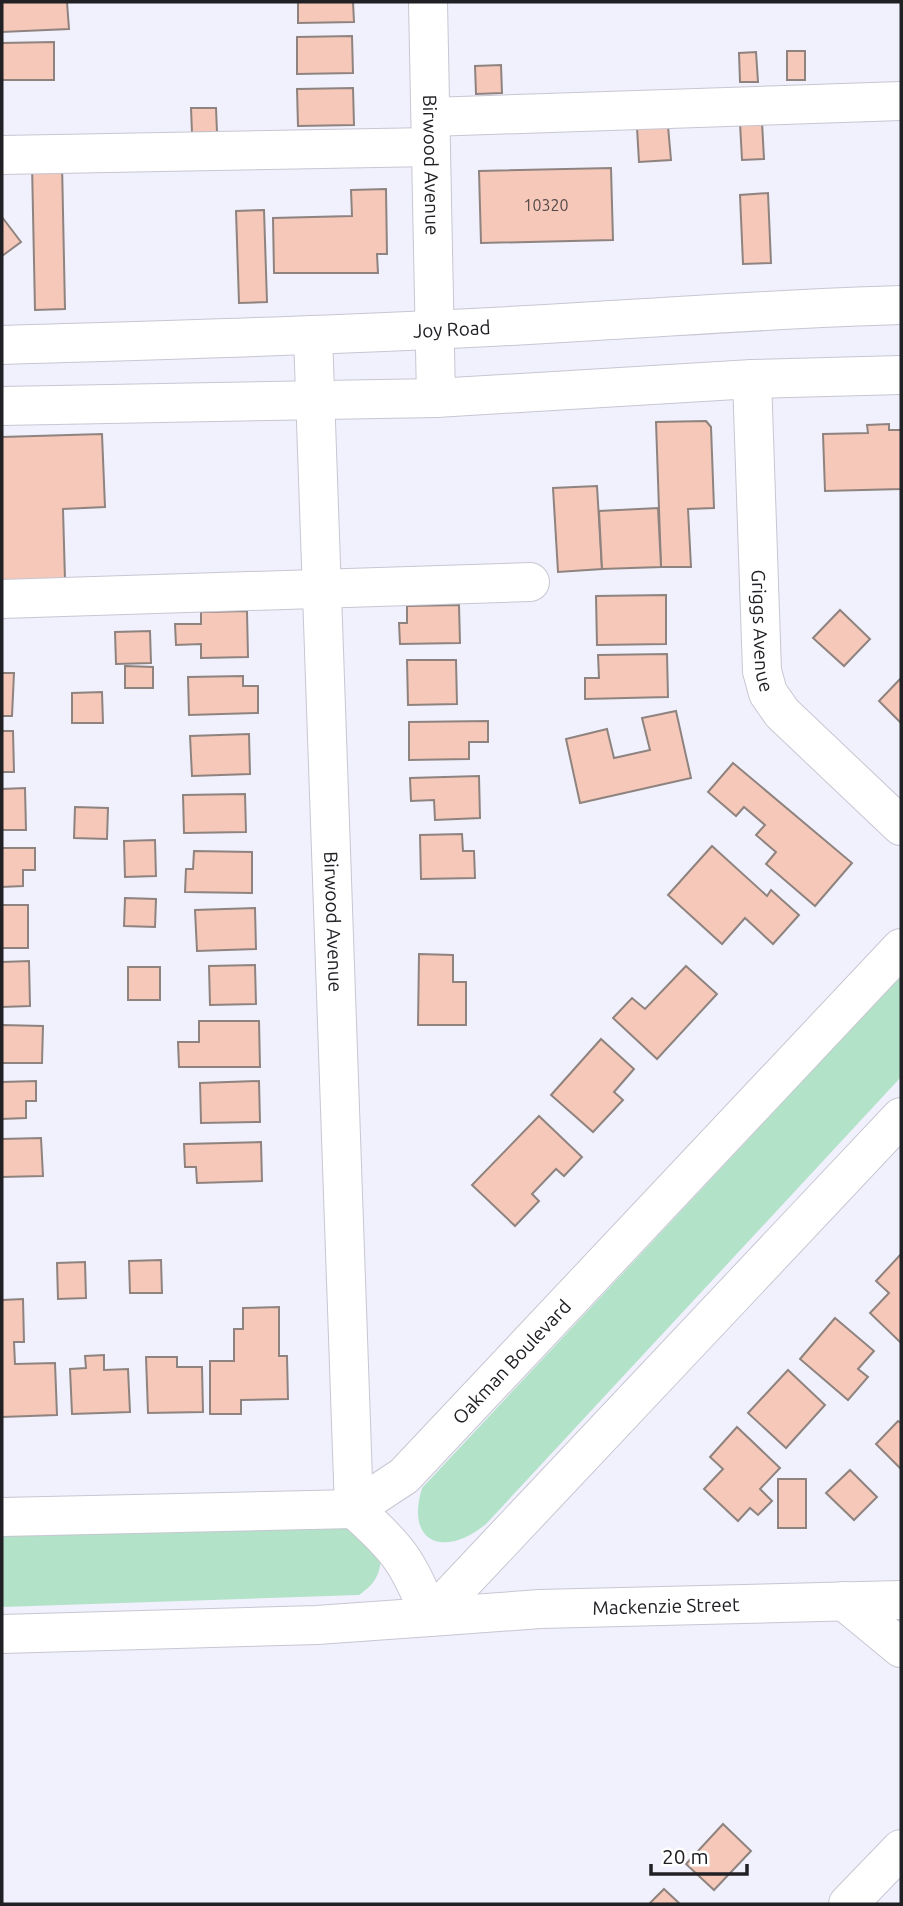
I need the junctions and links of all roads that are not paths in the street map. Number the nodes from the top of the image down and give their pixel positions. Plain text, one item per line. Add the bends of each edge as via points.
1 (428, 2) edge
2 (901, 101) edge
3 (431, 132) junction
4 (2, 155) edge
5 (901, 305) edge
6 (437, 329) junction
7 (313, 336) junction
8 (2, 345) edge
9 (901, 374) edge
10 (752, 379) junction
11 (436, 398) junction
12 (315, 400) junction
13 (2, 406) edge
14 (530, 582) dead end
15 (321, 588) junction
16 (2, 599) edge
17 (901, 826) edge
18 (901, 948) edge
19 (901, 1117) edge
20 (354, 1509) junction
21 (2, 1517) edge
22 (901, 1600) edge
23 (844, 1601) junction
24 (430, 1617) junction
25 (2, 1634) edge
26 (901, 1648) edge
27 (901, 1849) edge
28 (848, 1904) edge

1 - 3 street, Birwood Avenue
2 - 3 street
3 - 4 street
3 - 6 street, Birwood Avenue
5 - 6 street, Joy Road
6 - 7 street, Joy Road
6 - 11 street, Birwood Avenue
7 - 8 street, Joy Road
7 - 12 street, Birwood Avenue
9 - 10 street
10 - 11 street
10 - 17 street, Griggs Avenue via 762,671 768,693 782,713
11 - 12 street
12 - 13 street
12 - 15 street, Birwood Avenue
14 - 15 street
15 - 16 street
15 - 20 street, Birwood Avenue
18 - 20 street, Oakman Boulevard via 404,1476
19 - 24 street
20 - 21 street
20 - 24 street via 392,1543 415,1578
22 - 23 street, Mackenzie Street
23 - 24 street, Mackenzie Street via 553,1608
23 - 26 street
24 - 25 street via 317,1625
27 - 28 street

